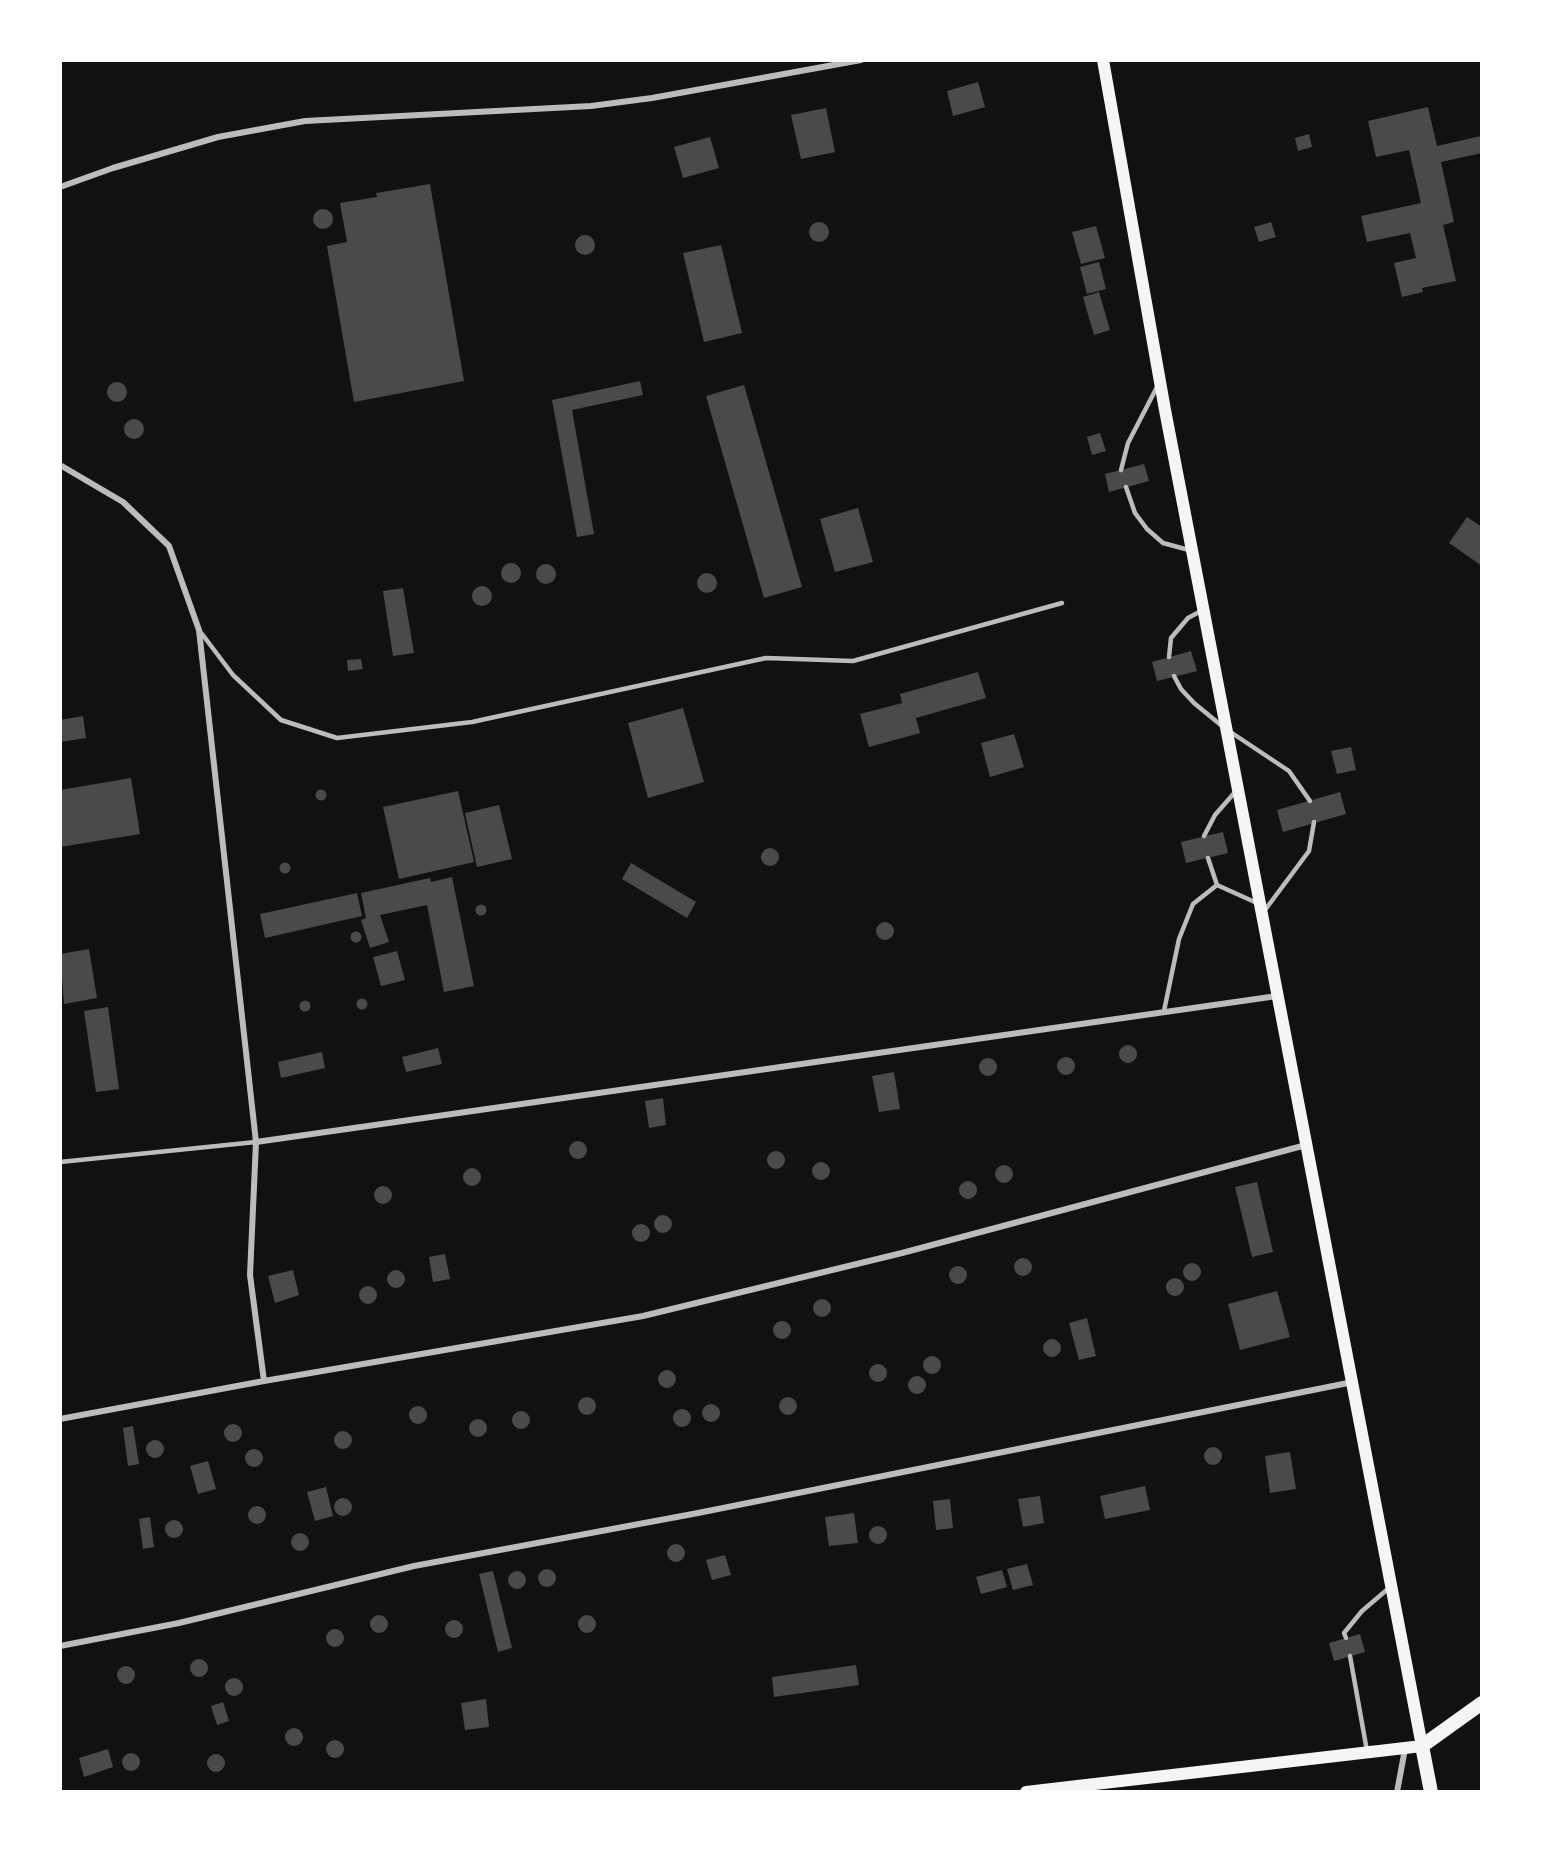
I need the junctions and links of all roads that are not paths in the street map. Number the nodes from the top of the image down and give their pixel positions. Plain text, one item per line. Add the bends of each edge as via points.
1 (861, 60) edge
2 (1103, 60) edge
3 (60, 187) edge
4 (1160, 382) junction
5 (60, 465) edge
6 (1121, 470) dead end
7 (1126, 487) dead end
8 (1192, 551) junction
9 (1062, 603) dead end
10 (1203, 610) junction
11 (199, 630) junction
12 (1169, 657) dead end
13 (1174, 676) dead end
14 (1226, 728) junction
15 (1238, 789) junction
16 (1310, 801) dead end
17 (1314, 822) dead end
18 (1204, 836) dead end
19 (1208, 858) dead end
20 (1217, 885) junction
21 (1260, 909) junction
22 (1277, 996) junction
23 (1164, 1011) junction
24 (256, 1142) junction
25 (1306, 1145) junction
26 (60, 1162) edge
27 (264, 1381) junction
28 (1353, 1382) junction
29 (60, 1419) edge
30 (1391, 1586) junction
31 (1346, 1638) dead end
32 (60, 1646) edge
33 (1350, 1656) dead end
34 (1482, 1703) edge
35 (1422, 1746) junction
36 (1405, 1748) junction
37 (1368, 1753) junction
38 (1026, 1792) edge
39 (1397, 1792) edge
40 (1431, 1792) edge

1 - 3 street via 591,106 305,121 218,137
2 - 4 main road
4 - 6 lane via 1128,443
4 - 8 main road
5 - 11 street via 123,502 169,546
7 - 8 lane via 1135,513 1147,529 1163,543
8 - 10 main road
9 - 11 lane via 853,661 766,658 471,722 337,738 280,720 233,675
10 - 12 lane via 1188,618 1172,638
10 - 14 main road
11 - 24 street
13 - 14 lane via 1194,703
14 - 15 main road
14 - 16 lane via 1289,771
15 - 18 lane via 1215,815
15 - 21 main road
17 - 21 lane via 1309,850
19 - 20 lane
20 - 21 lane
20 - 23 lane via 1193,904 1179,939
21 - 22 main road
22 - 23 street
22 - 25 main road
23 - 24 street
24 - 26 lane
24 - 27 street via 250,1275
25 - 27 street via 902,1253 644,1316
25 - 28 main road
27 - 29 street
28 - 30 main road
28 - 32 street via 414,1566 179,1623
30 - 31 lane via 1362,1611 1344,1633
30 - 35 main road
33 - 37 lane
34 - 35 highway
35 - 36 main road
35 - 40 highway
36 - 37 main road
36 - 39 street
37 - 38 main road

